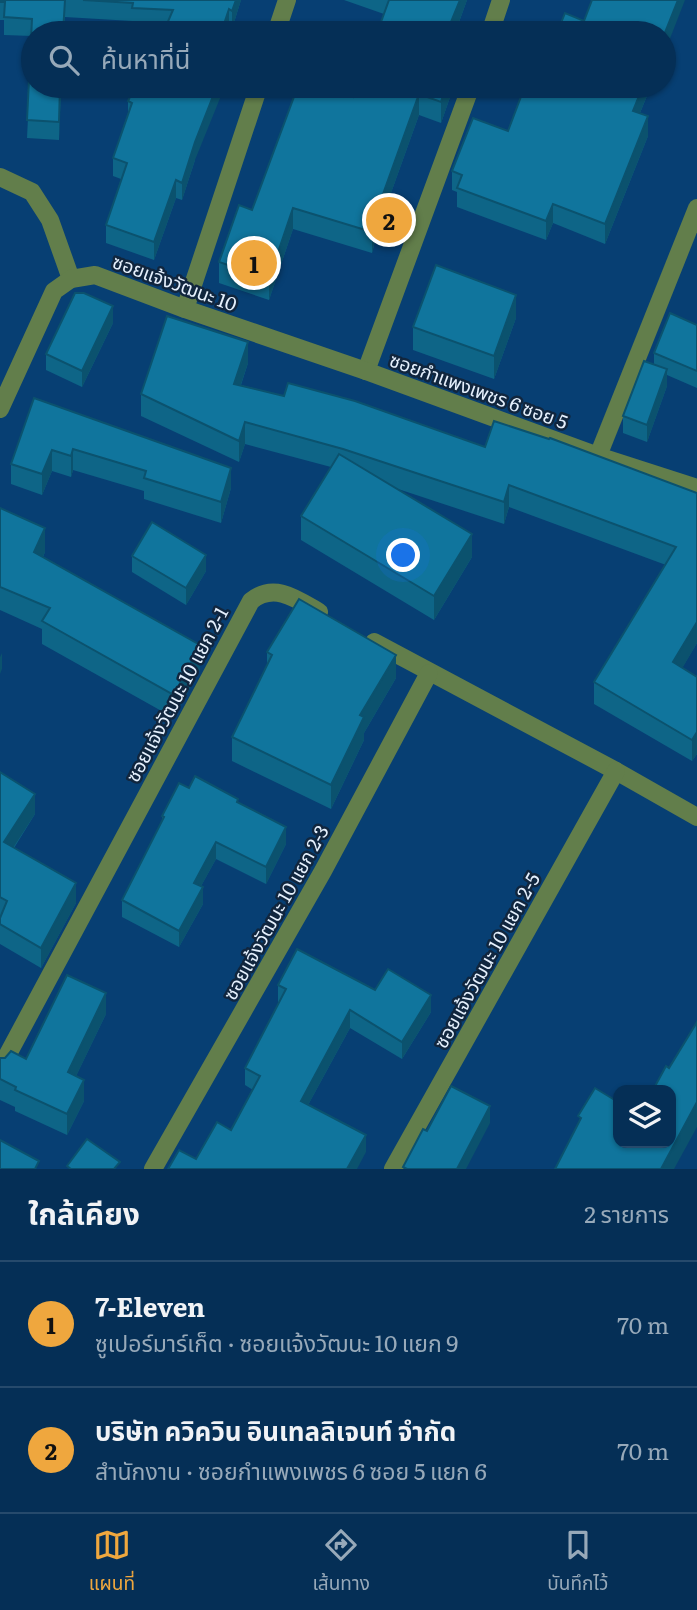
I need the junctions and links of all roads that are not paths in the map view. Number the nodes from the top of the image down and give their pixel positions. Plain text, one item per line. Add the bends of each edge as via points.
1 (287, 0) edge
2 (500, 0) edge
3 (280, 21) edge
4 (494, 21) edge
5 (255, 98) edge
6 (467, 98) edge
7 (0, 177) edge
8 (697, 208) edge
9 (71, 279) junction
10 (185, 310) junction
11 (366, 371) junction
12 (1, 404) edge
13 (598, 456) junction
14 (697, 488) edge
15 (334, 620) edge
16 (358, 633) edge
17 (429, 673) junction
18 (616, 771) junction
19 (697, 817) edge
20 (0, 1069) edge
21 (153, 1169) edge
22 (393, 1169) edge

1 - 3 street
2 - 4 street
5 - 10 street
6 - 11 street
7 - 9 street via 32,192 50,220
8 - 13 street
9 - 10 street, ซอยแจ้งวัฒนะ 10 via 94,275
9 - 12 street via 54,291
10 - 11 street, ซอยแจ้งวัฒนะ 10
11 - 13 street, ซอยกำแพงเพชร 6 ซอย 5
13 - 14 street, ซอยกำแพงเพชร 6 ซอย 5
15 - 20 street, ซอยแจ้งวัฒนะ 10 แยก 2-1 via 286,593 258,594 251,601
16 - 17 street
17 - 18 street
17 - 21 street, ซอยแจ้งวัฒนะ 10 แยก 2-3 via 323,871
18 - 19 street
18 - 22 street, ซอยแจ้งวัฒนะ 10 แยก 2-5

